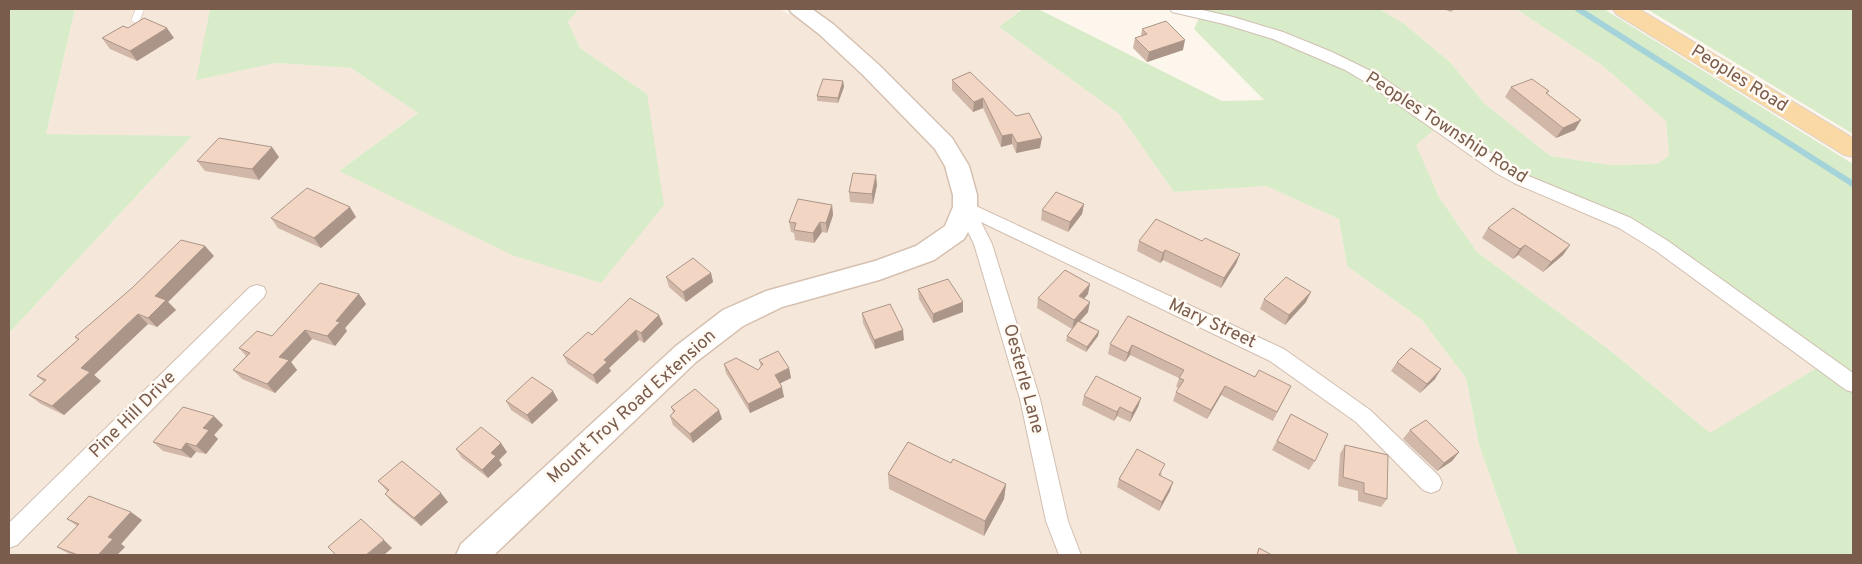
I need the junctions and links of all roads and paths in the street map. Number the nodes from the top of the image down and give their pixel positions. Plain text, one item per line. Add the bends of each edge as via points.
1 (140, 9) edge
2 (799, 9) edge
3 (1177, 9) edge
4 (1624, 9) edge
5 (136, 19) dead end
6 (1853, 149) edge
7 (965, 207) junction
8 (257, 292) dead end
9 (1824, 363) joint
10 (1853, 384) edge
11 (1432, 483) dead end
12 (9, 538) edge
13 (472, 555) edge
14 (1070, 555) edge

1 - 5 lane
2 - 7 street, Mount Troy Road Extension via 871,70 944,144 962,180
3 - 9 street, Peoples Township Road via 1258,28 1358,70 1502,169 1625,223 1662,246
4 - 6 main road, Peoples Road
7 - 11 street, Mary Street via 1277,355 1363,416
7 - 13 street, Mount Troy Road Extension via 955,232 925,253 879,270 775,298 733,318 686,354
7 - 14 street, Oesterle Lane via 984,244 1030,399 1057,521
8 - 12 street, Pine Hill Drive
9 - 10 street

